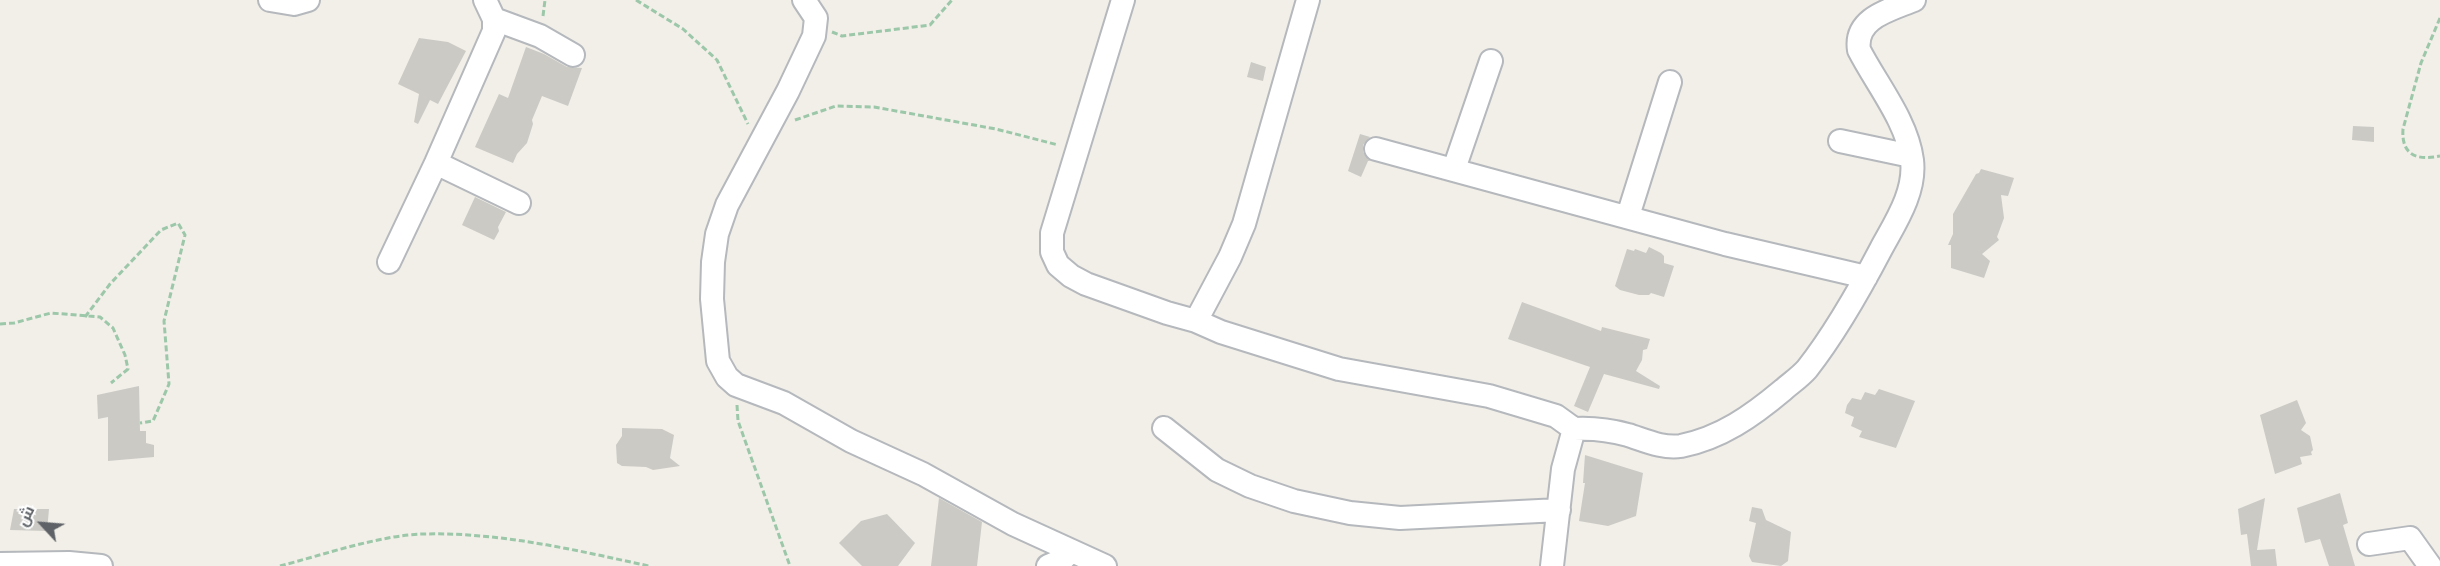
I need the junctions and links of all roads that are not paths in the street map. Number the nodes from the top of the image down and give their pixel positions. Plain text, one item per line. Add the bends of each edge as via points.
1 (270, 0) edge
2 (309, 0) edge
3 (804, 0) edge
4 (1123, 0) edge
5 (1308, 0) edge
6 (1914, 0) edge
7 (489, 9) edge
8 (573, 55) dead end
9 (1491, 61) dead end
10 (1670, 82) dead end
11 (1839, 141) dead end
12 (1376, 149) dead end
13 (1911, 156) junction
14 (436, 163) junction
15 (1454, 169) junction
16 (519, 203) dead end
17 (1628, 216) junction
18 (389, 262) dead end
19 (1866, 278) junction
20 (1196, 321) junction
21 (1164, 428) dead end
22 (1574, 429) junction
23 (1559, 510) junction
24 (2369, 544) dead end
25 (1071, 552) junction
26 (0, 564) edge
27 (102, 566) edge
28 (1048, 566) edge
29 (1105, 566) edge
30 (1552, 566) edge
31 (2430, 566) edge

1 - 2 street via 294,4
3 - 25 street via 812,9 816,26 788,91 727,205 717,234 712,299 718,361 736,385 784,403
4 - 20 street via 1052,233 1052,252 1058,265 1086,284
5 - 20 street via 1244,224
6 - 13 street via 1868,21 1858,41 1865,63 1902,127
7 - 8 street
7 - 14 street via 494,30
9 - 15 street
10 - 17 street
11 - 13 street
12 - 15 street
13 - 19 street via 1911,182 1902,211
14 - 16 street
14 - 18 street
15 - 17 street
17 - 19 street
19 - 22 street via 1805,371 1731,429 1678,446 1653,444 1606,430
20 - 22 street via 1339,369 1499,399 1556,416
21 - 23 street via 1217,470 1250,486 1316,506 1400,518
22 - 23 street via 1563,469
23 - 30 street
24 - 31 street via 2410,538
25 - 28 street
25 - 29 street
26 - 27 street

